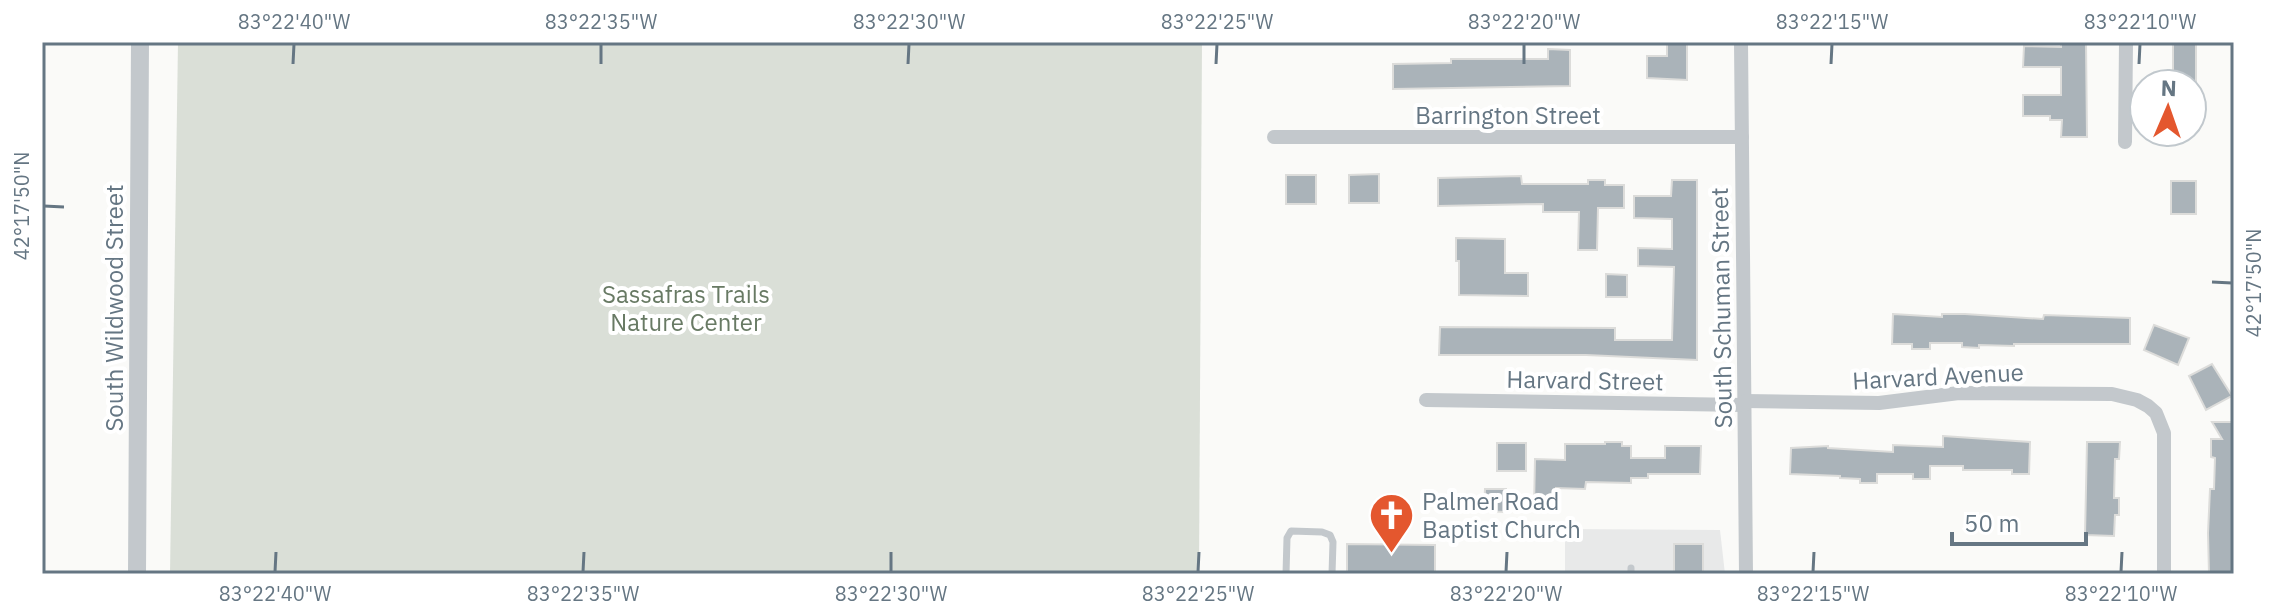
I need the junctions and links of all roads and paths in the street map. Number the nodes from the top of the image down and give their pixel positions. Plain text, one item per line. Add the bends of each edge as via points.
1 (140, 42) edge
2 (1741, 42) edge
3 (2126, 42) edge
4 (1274, 137) dead end
5 (1742, 137) junction
6 (2125, 142) dead end
7 (1426, 400) dead end
8 (1744, 403) junction
9 (137, 574) edge
10 (1286, 574) edge
11 (1332, 574) edge
12 (1746, 574) edge
13 (2164, 574) edge

1 - 9 street, South Wildwood Street
2 - 5 street, South Schuman Street
3 - 6 street
4 - 5 street, Barrington Street
5 - 8 street, South Schuman Street
7 - 8 street, Harvard Street
8 - 12 street, South Schuman Street
8 - 13 street, Harvard Avenue via 1879,403 1959,393 2112,394 2137,400 2156,413 2164,433
10 - 11 lane via 1291,531 1330,535

